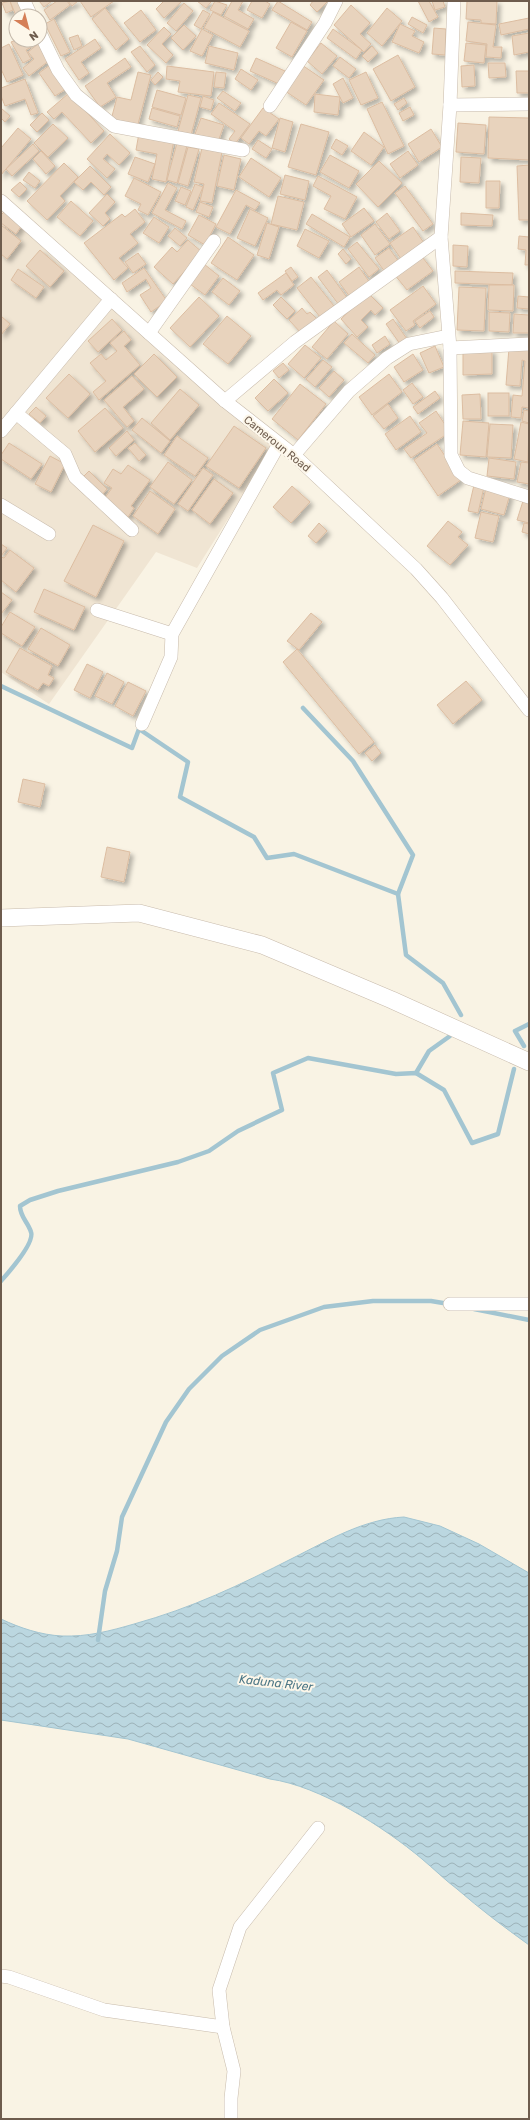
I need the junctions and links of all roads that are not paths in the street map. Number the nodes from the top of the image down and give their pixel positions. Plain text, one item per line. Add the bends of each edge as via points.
1 (336, 1) edge
2 (454, 1) edge
3 (47, 48) edge
4 (529, 104) edge
5 (450, 105) junction
6 (270, 106) dead end
7 (243, 150) dead end
8 (2, 203) edge
9 (441, 237) junction
10 (214, 241) dead end
11 (111, 299) junction
12 (149, 333) junction
13 (449, 342) junction
14 (529, 344) edge
15 (225, 401) junction
16 (16, 413) junction
17 (1, 431) edge
18 (280, 444) junction
19 (294, 456) junction
20 (529, 497) edge
21 (1, 505) edge
22 (132, 530) dead end
23 (49, 534) dead end
24 (97, 610) dead end
25 (172, 634) junction
26 (529, 710) edge
27 (142, 724) dead end
28 (1, 918) edge
29 (529, 1062) edge
30 (450, 1304) dead end
31 (529, 1304) edge
32 (318, 1828) dead end
33 (1, 1976) edge
34 (223, 2027) junction
35 (231, 2119) edge

1 - 6 street via 325,24
2 - 5 street
3 - 7 street via 58,70 76,95 114,126
4 - 5 street
5 - 9 street
8 - 11 street, Cameroun Road
9 - 13 street
9 - 15 street via 295,342
10 - 12 street
11 - 12 street, Cameroun Road
11 - 16 street
12 - 15 street, Cameroun Road
13 - 14 street
13 - 19 street via 409,344 387,358 349,391
13 - 20 street via 451,455 459,471 468,478
15 - 18 street, Cameroun Road
16 - 17 street
16 - 22 street via 65,454 75,477
18 - 19 street, Cameroun Road
18 - 25 street
19 - 26 street, Cameroun Road via 416,569 442,598
21 - 23 street
24 - 25 street
25 - 27 street via 171,657
28 - 29 street via 138,913 262,945
30 - 31 street
32 - 34 street via 240,1927 219,1990
33 - 34 street via 104,2010
34 - 35 street via 234,2070

